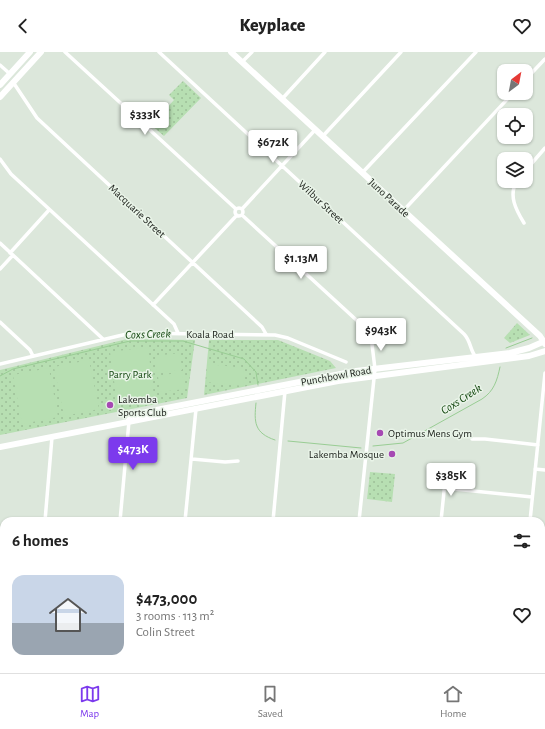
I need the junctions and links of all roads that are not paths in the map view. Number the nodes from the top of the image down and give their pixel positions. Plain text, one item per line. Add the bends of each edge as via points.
1 (30, 52) edge
2 (41, 52) edge
3 (65, 52) edge
4 (158, 52) edge
5 (231, 52) edge
6 (252, 52) edge
7 (325, 52) edge
8 (401, 52) edge
9 (476, 52) edge
10 (545, 59) edge
11 (242, 62) junction
12 (0, 65) edge
13 (533, 72) edge
14 (10, 74) junction
15 (13, 82) junction
16 (0, 85) edge
17 (0, 97) edge
18 (282, 99) junction
19 (506, 100) edge
20 (315, 130) junction
21 (322, 137) junction
22 (545, 148) edge
23 (0, 159) edge
24 (533, 162) edge
25 (282, 166) junction
26 (362, 173) junction
27 (514, 188) edge
28 (236, 209) junction
29 (242, 209) junction
30 (49, 210) junction
31 (403, 211) junction
32 (236, 215) junction
33 (242, 215) junction
34 (524, 222) dead end
35 (0, 243) edge
36 (12, 254) junction
37 (193, 262) junction
38 (0, 269) edge
39 (153, 305) junction
40 (0, 322) edge
41 (178, 333) junction
42 (266, 334) junction
43 (103, 339) junction
44 (545, 342) edge
45 (545, 351) edge
46 (33, 356) junction
47 (476, 357) junction
48 (346, 362) dead end
49 (0, 364) edge
50 (374, 372) junction
51 (545, 373) edge
52 (285, 391) junction
53 (196, 408) junction
54 (129, 420) junction
55 (52, 437) junction
56 (472, 440) dead end
57 (538, 445) junction
58 (0, 447) edge
59 (192, 459) junction
60 (238, 461) dead end
61 (535, 469) junction
62 (545, 470) edge
63 (446, 472) dead end
64 (444, 488) junction
65 (532, 497) junction
66 (46, 517) edge
67 (120, 517) edge
68 (185, 517) edge
69 (273, 517) edge
70 (359, 517) edge
71 (441, 517) edge
72 (530, 517) edge

1 - 14 main road
2 - 15 main road
3 - 28 street
4 - 25 street, Wilbur Street
5 - 11 main road, Juno Parade
6 - 11 street
7 - 18 street
8 - 21 street
9 - 26 street
10 - 13 street
11 - 18 main road, Juno Parade
12 - 14 street
14 - 16 main road
15 - 17 main road
15 - 37 street, Macquarie Street via 37,118
18 - 20 main road, Juno Parade
19 - 31 street
20 - 21 main road, Juno Parade
20 - 25 street
21 - 26 main road, Juno Parade
22 - 24 street
23 - 30 street via 11,174
25 - 29 street
25 - 47 street, Wilbur Street via 464,334
26 - 31 main road, Juno Parade
27 - 34 street via 513,200
28 - 29 street
28 - 32 street
29 - 33 street
30 - 36 street
30 - 39 street
31 - 44 main road, Juno Parade
32 - 33 street
32 - 37 street
33 - 50 street via 369,333 372,340
35 - 36 street
36 - 38 street
36 - 43 street
37 - 39 street
37 - 42 street, Macquarie Street via 262,327
39 - 41 street via 174,324
40 - 46 street via 30,350
41 - 42 street, Koala Road
41 - 43 street, Koala Road via 131,333
42 - 48 street, Koala Road via 288,338
43 - 46 street, Koala Road
44 - 47 main road, Punchbowl Road via 515,352
45 - 50 main road, Punchbowl Road via 529,356
46 - 49 street, Koala Road
47 - 50 main road, Punchbowl Road
50 - 52 main road, Punchbowl Road
50 - 54 main road, Punchbowl Road via 325,377 146,412 134,415
50 - 70 street
51 - 57 street
52 - 53 main road, Punchbowl Road
52 - 69 street
53 - 54 main road, Punchbowl Road via 135,421
53 - 59 street
54 - 55 main road, Punchbowl Road
54 - 67 street
55 - 58 main road, Punchbowl Road
55 - 66 street
56 - 57 street
57 - 61 street
59 - 60 street
59 - 68 street
61 - 62 street
61 - 65 street
63 - 64 street
64 - 65 street
64 - 71 street
65 - 72 street

